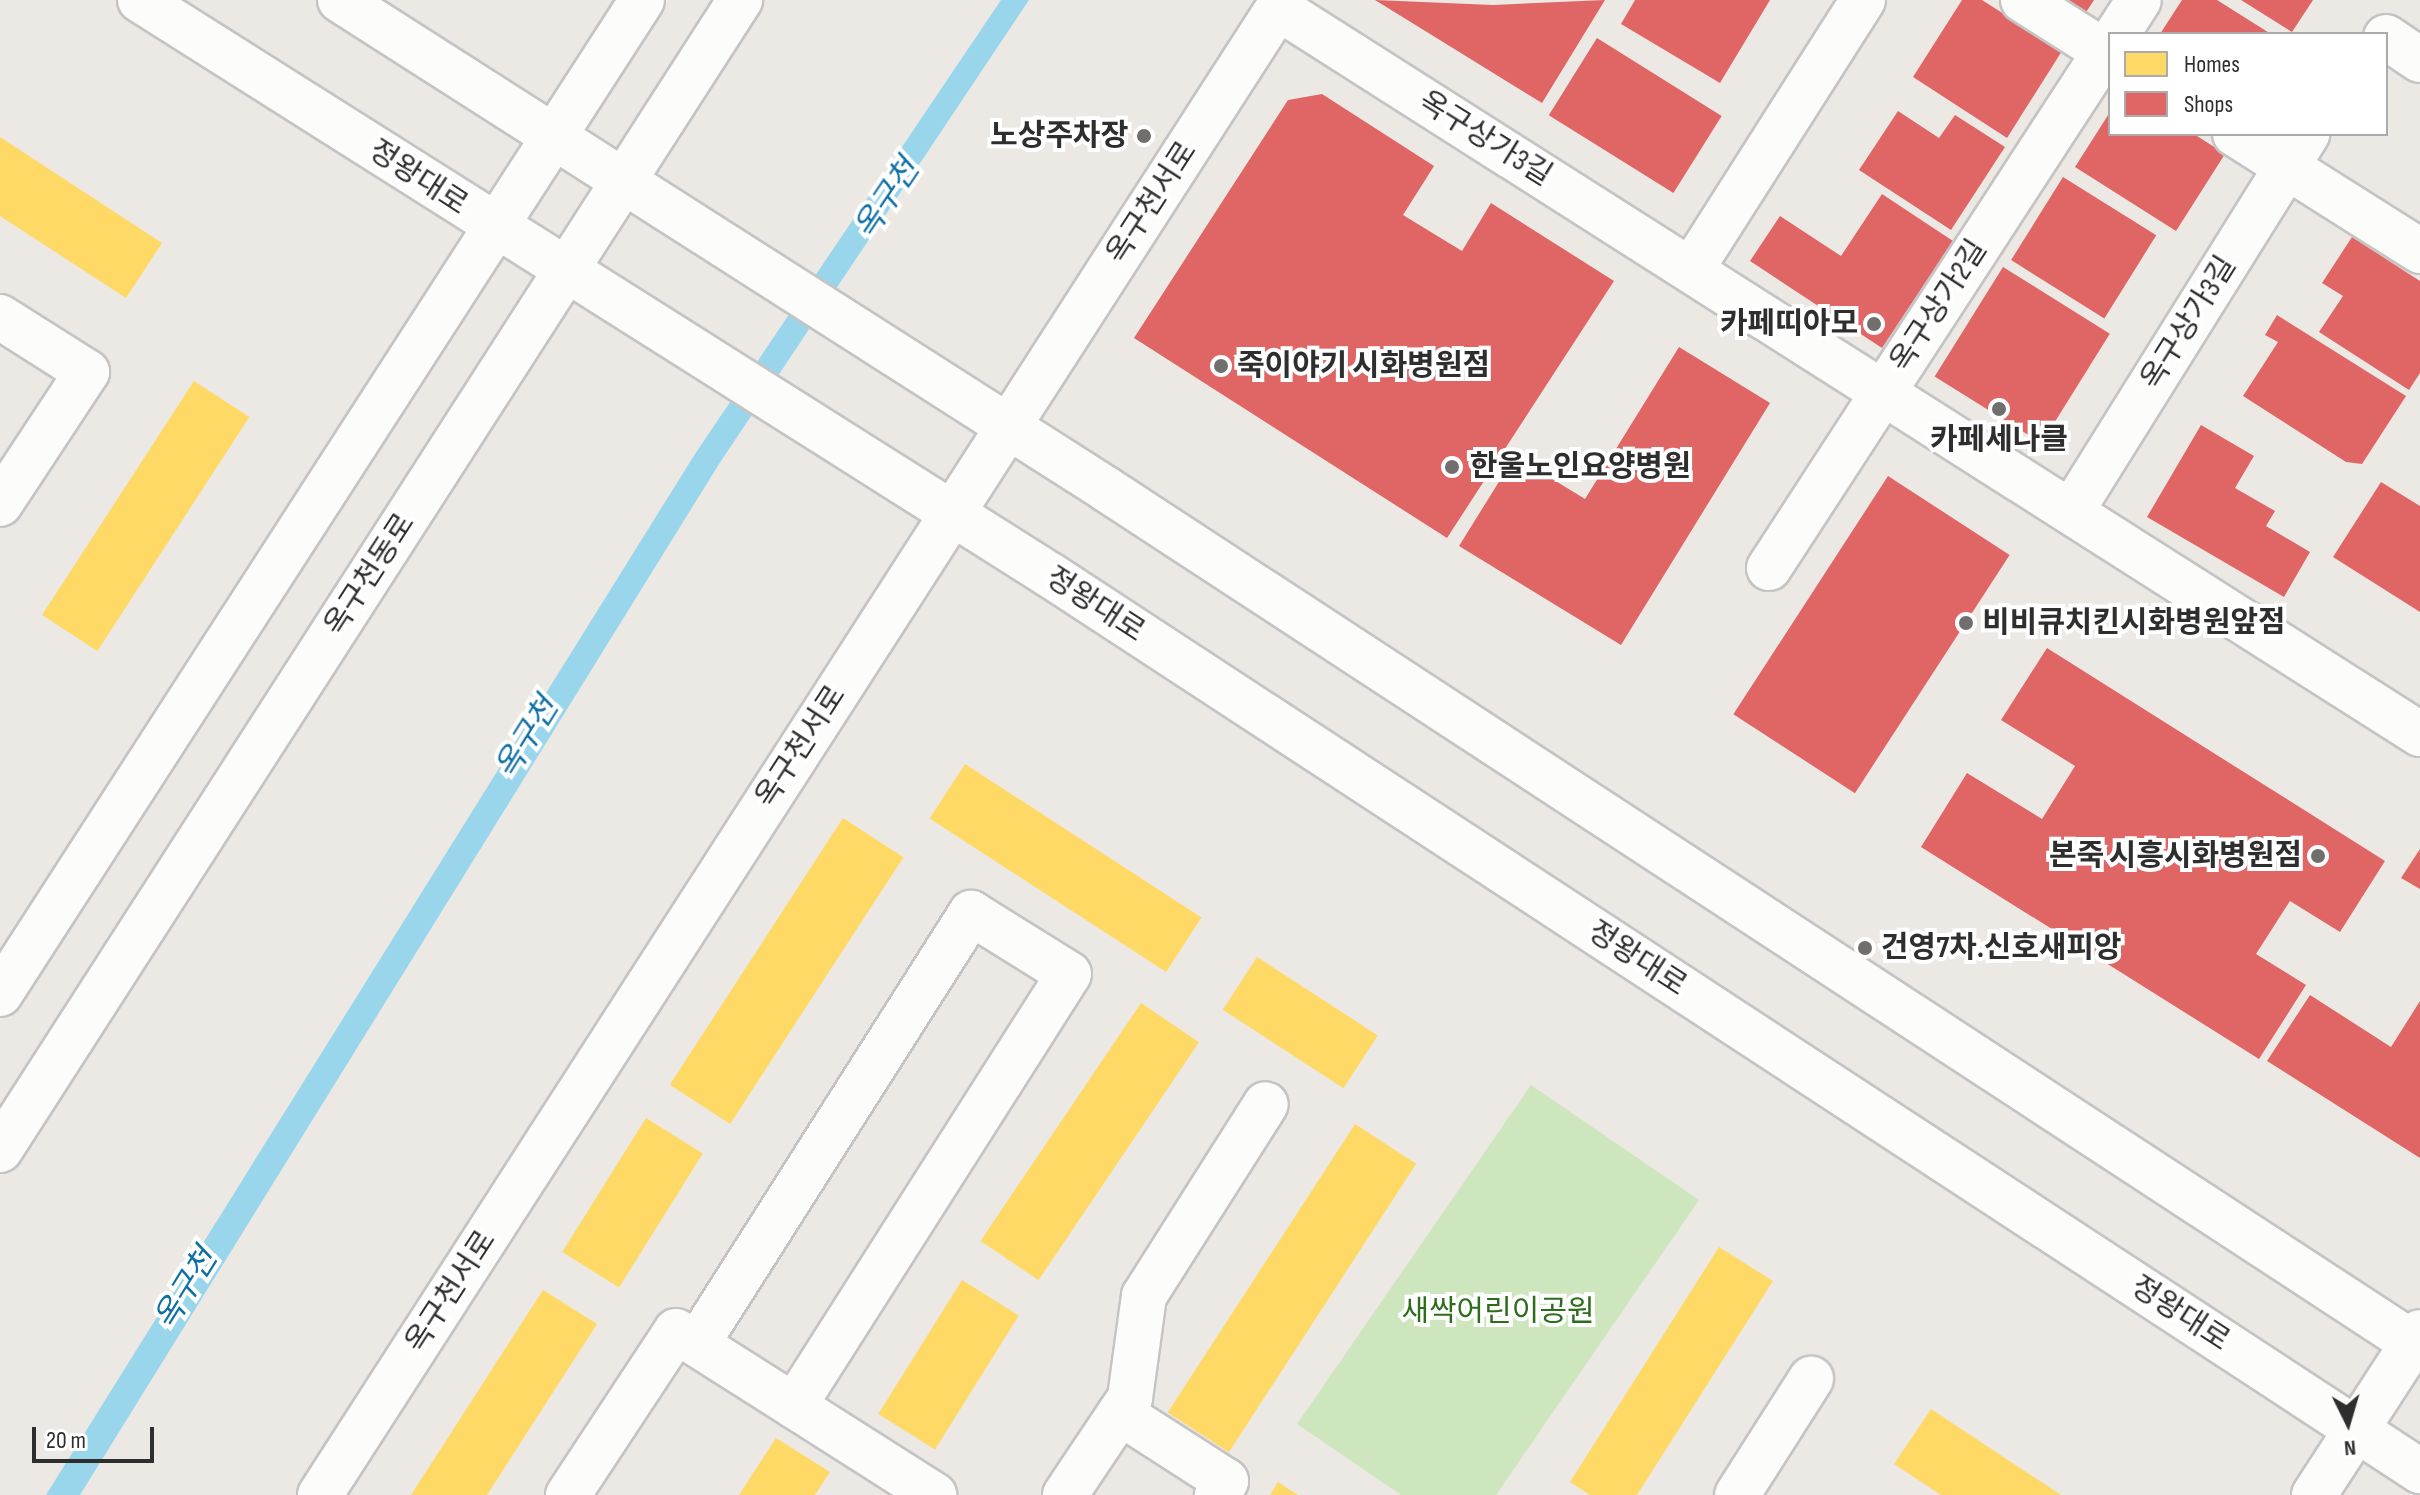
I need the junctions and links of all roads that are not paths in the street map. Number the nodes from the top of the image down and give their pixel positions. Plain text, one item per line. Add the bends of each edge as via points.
1 (140, 0) edge
2 (340, 0) edge
3 (642, 0) edge
4 (740, 0) edge
5 (1863, 0) edge
6 (2023, 0) edge
7 (2139, 0) edge
8 (1280, 4) edge
9 (2119, 32) edge
10 (2388, 38) edge
11 (2108, 45) edge
12 (2108, 49) edge
13 (2420, 60) edge
14 (2243, 136) edge
15 (553, 137) junction
16 (2297, 150) edge
17 (623, 182) junction
18 (495, 227) junction
19 (2420, 251) edge
20 (1691, 270) junction
21 (564, 273) junction
22 (0, 317) edge
23 (1883, 392) junction
24 (1008, 427) junction
25 (0, 504) edge
26 (2071, 512) junction
27 (951, 515) junction
28 (1769, 568) dead end
29 (2420, 734) edge
30 (0, 994) edge
31 (1266, 1104) dead end
32 (0, 1150) edge
33 (2418, 1341) edge
34 (697, 1344) junction
35 (1811, 1379) dead end
36 (794, 1406) junction
37 (1120, 1413) junction
38 (2357, 1430) junction
39 (2420, 1471) edge
40 (1752, 1490) edge
41 (921, 1492) edge
42 (320, 1495) edge
43 (568, 1495) edge
44 (1065, 1495) edge
45 (1217, 1495) edge
46 (2314, 1495) edge

1 - 18 street, 정왕대로
2 - 15 street
3 - 15 street
4 - 17 street, 옥구천동로
5 - 20 street
6 - 11 street
7 - 9 street, 옥구상가2길
8 - 20 street, 옥구상가3길
8 - 24 street, 옥구천서로
10 - 13 street
12 - 23 street, 옥구상가2길
14 - 16 street
15 - 17 street
15 - 18 street
16 - 19 street
16 - 26 street, 옥구상가3길
17 - 21 street, 옥구천동로
17 - 24 street
18 - 21 street, 정왕대로
18 - 30 street
20 - 23 street, 옥구상가3길
21 - 27 street, 정왕대로
21 - 32 street, 옥구천동로
22 - 25 street via 87,372
23 - 26 street, 옥구상가3길
23 - 28 street, 옥구상가2길
24 - 27 street, 옥구천서로
24 - 33 street
26 - 29 street, 옥구상가3길
27 - 38 street, 정왕대로
27 - 42 street, 옥구천서로
31 - 37 street via 1144,1296 1130,1398
33 - 38 street
34 - 36 street
34 - 36 street via 971,913 1057,966 1069,974
34 - 43 street via 676,1331
35 - 40 street
36 - 41 street
37 - 44 street
37 - 45 street via 1226,1481
38 - 39 street, 정왕대로
38 - 46 street

